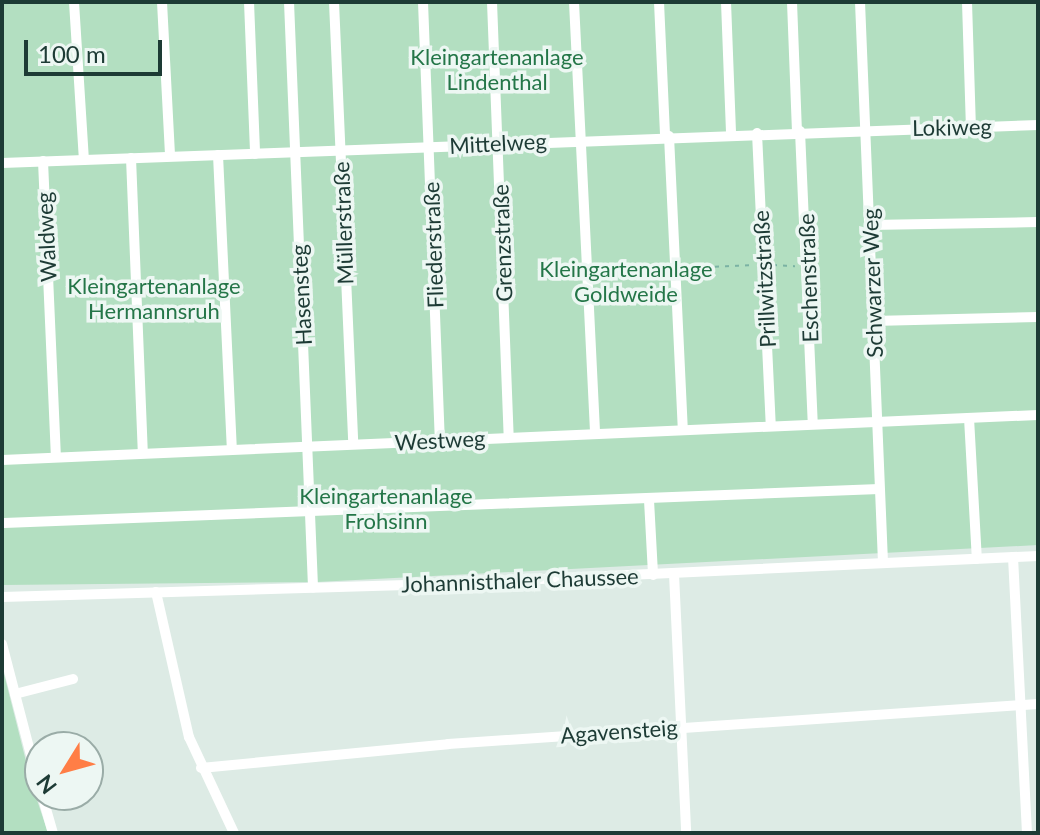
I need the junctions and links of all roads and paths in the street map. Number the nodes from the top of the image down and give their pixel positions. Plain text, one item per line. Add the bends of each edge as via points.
1 (74, 2) edge
2 (162, 2) edge
3 (249, 2) edge
4 (289, 2) edge
5 (334, 2) edge
6 (423, 2) edge
7 (492, 2) edge
8 (574, 2) edge
9 (659, 2) edge
10 (726, 2) edge
11 (792, 2) edge
12 (860, 2) edge
13 (967, 2) edge
14 (1038, 125) edge
15 (971, 127) junction
16 (865, 128) junction
17 (799, 131) junction
18 (757, 133) junction
19 (731, 134) junction
20 (667, 136) junction
21 (581, 139) junction
22 (498, 144) junction
23 (429, 147) junction
24 (340, 150) junction
25 (295, 152) junction
26 (255, 154) junction
27 (218, 155) junction
28 (170, 156) junction
29 (131, 158) junction
30 (84, 160) junction
31 (43, 161) junction
32 (2, 163) edge
33 (1038, 222) edge
34 (869, 225) junction
35 (763, 265) junction
36 (808, 266) junction
37 (675, 268) junction
38 (588, 271) junction
39 (1038, 317) edge
40 (873, 321) junction
41 (1038, 415) edge
42 (969, 418) junction
43 (877, 421) junction
44 (813, 424) junction
45 (771, 426) junction
46 (683, 429) junction
47 (595, 433) junction
48 (509, 437) junction
49 (440, 441) junction
50 (353, 444) junction
51 (308, 446) junction
52 (232, 449) junction
53 (143, 453) junction
54 (56, 457) junction
55 (2, 460) edge
56 (879, 489) junction
57 (649, 500) junction
58 (312, 514) junction
59 (4, 523) dead end
60 (1038, 556) edge
61 (1013, 557) junction
62 (977, 559) junction
63 (883, 563) junction
64 (674, 574) junction
65 (653, 575) junction
66 (313, 588) junction
67 (156, 592) junction
68 (2, 597) edge
69 (2, 644) edge
70 (73, 679) dead end
71 (15, 694) junction
72 (1038, 704) edge
73 (1020, 705) junction
74 (681, 727) junction
75 (25, 731) edge
76 (201, 768) junction
77 (47, 811) edge
78 (53, 833) edge
79 (234, 833) edge
80 (686, 833) edge
81 (1027, 833) edge

1 - 30 street
2 - 28 street
3 - 26 street
4 - 25 street, Hasensteg
5 - 24 street, Müllerstraße
6 - 23 street, Fliederstraße
7 - 22 street, Grenzstraße
8 - 21 street
9 - 20 street
10 - 19 street
11 - 17 street, Eschenstraße
12 - 16 street, Schwarzer Weg
13 - 15 street
14 - 15 street, Lokiweg
15 - 16 street, Lokiweg
16 - 17 street, Mittelweg
16 - 34 street, Schwarzer Weg
17 - 18 street, Mittelweg
17 - 36 street, Eschenstraße
18 - 19 street, Mittelweg
18 - 35 street, Prillwitzstraße
19 - 20 street, Mittelweg
20 - 21 street, Mittelweg
20 - 37 street
21 - 22 street, Mittelweg
21 - 38 street
22 - 23 street, Mittelweg
22 - 48 street, Grenzstraße
23 - 24 street, Mittelweg
23 - 49 street, Fliederstraße
24 - 25 street, Mittelweg
24 - 50 street, Müllerstraße
25 - 26 street, Mittelweg
25 - 51 street, Hasensteg
26 - 27 street, Mittelweg
27 - 28 street, Mittelweg
27 - 52 street
28 - 29 street, Mittelweg
29 - 30 street, Mittelweg
29 - 53 street
30 - 31 street, Mittelweg
31 - 32 street, Mittelweg
31 - 54 street, Waldweg
33 - 34 street
34 - 40 street, Schwarzer Weg
35 - 36 path
35 - 37 path
35 - 45 street, Prillwitzstraße
36 - 44 street, Eschenstraße
37 - 38 path
37 - 46 street
38 - 47 street
39 - 40 street
40 - 43 street, Schwarzer Weg
41 - 42 street, Westweg
42 - 43 street, Westweg
42 - 62 street
43 - 44 street, Westweg
43 - 56 street, Schwarzer Weg
44 - 45 street, Westweg
45 - 46 street, Westweg
46 - 47 street, Westweg
47 - 48 street, Westweg
48 - 49 street, Westweg
49 - 50 street, Westweg
50 - 51 street, Westweg
51 - 52 street, Westweg
51 - 58 street, Hasensteg
52 - 53 street, Westweg
53 - 54 street, Westweg
54 - 55 street, Westweg
56 - 57 street
56 - 63 street, Schwarzer Weg
57 - 58 street
57 - 65 street
58 - 59 street
58 - 66 street, Hasensteg
60 - 61 street, Johannisthaler Chaussee
61 - 62 street, Johannisthaler Chaussee
61 - 73 street
62 - 63 street, Johannisthaler Chaussee
63 - 64 street, Johannisthaler Chaussee
64 - 65 street, Johannisthaler Chaussee
64 - 74 street
65 - 66 street, Johannisthaler Chaussee
66 - 67 street, Johannisthaler Chaussee
67 - 68 street, Johannisthaler Chaussee
67 - 76 street via 178,702
69 - 71 street
70 - 71 street
71 - 75 street
72 - 73 street, Agavensteig
73 - 74 street, Agavensteig
73 - 81 street
74 - 76 street, Agavensteig
74 - 80 street
76 - 79 street
77 - 78 street

